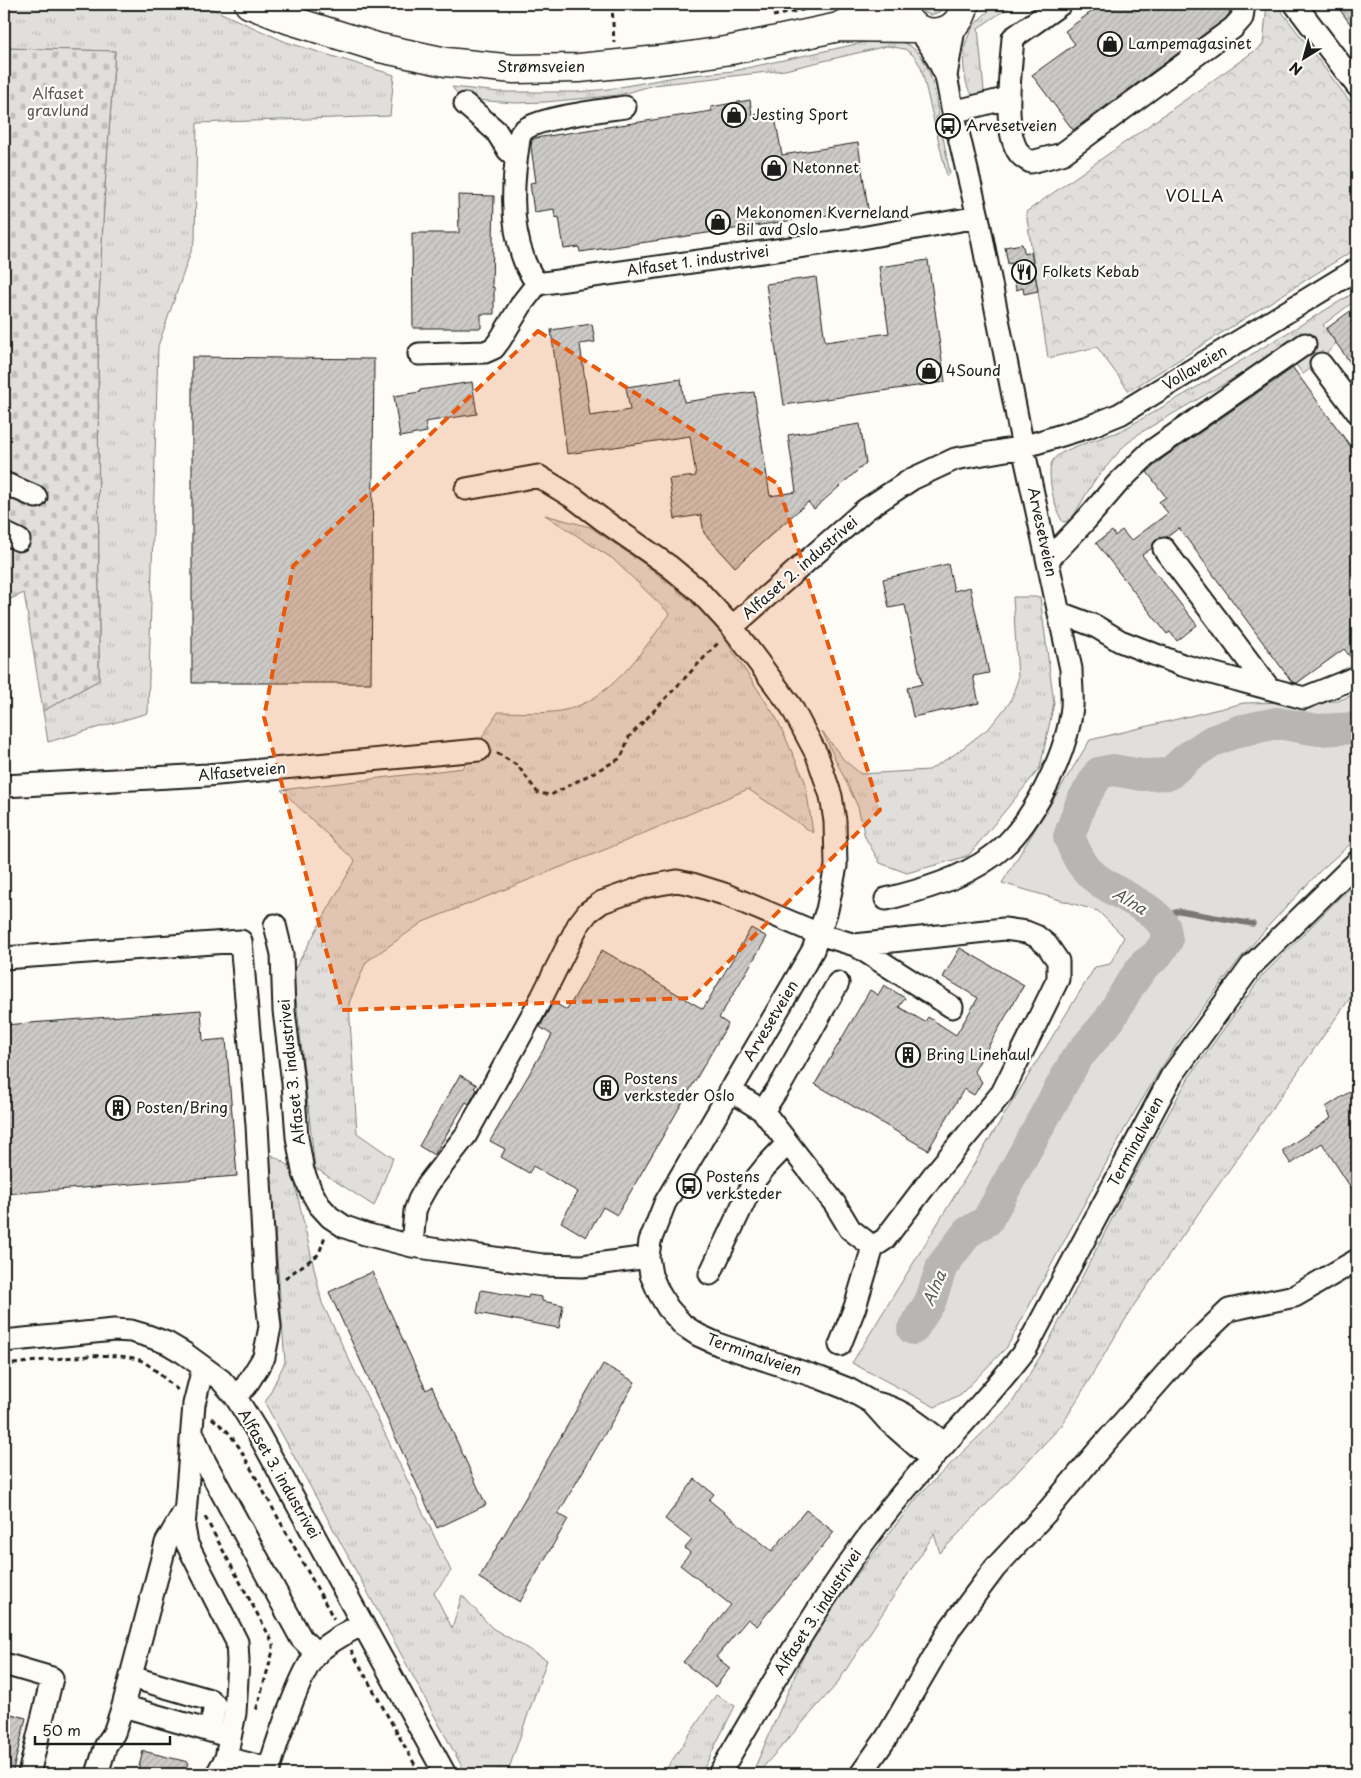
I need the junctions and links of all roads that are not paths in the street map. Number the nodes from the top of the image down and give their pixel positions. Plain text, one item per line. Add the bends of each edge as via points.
1 (248, 4) edge
2 (883, 4) edge
3 (901, 4) edge
4 (1061, 4) edge
5 (1244, 4) edge
6 (1295, 4) edge
7 (963, 10) edge
8 (832, 16) junction
9 (917, 29) junction
10 (946, 76) junction
11 (1357, 86) edge
12 (1008, 98) junction
13 (466, 104) dead end
14 (625, 107) dead end
15 (953, 112) junction
16 (516, 157) junction
17 (978, 217) junction
18 (1357, 269) edge
19 (537, 284) junction
20 (1305, 344) dead end
21 (419, 354) dead end
22 (1321, 364) dead end
23 (1357, 412) edge
24 (1023, 447) junction
25 (4, 483) edge
26 (466, 489) dead end
27 (36, 497) dead end
28 (1164, 549) dead end
29 (1048, 560) junction
30 (1060, 613) junction
31 (732, 627) junction
32 (1357, 677) edge
33 (1269, 688) junction
34 (488, 752) road end
35 (4, 786) edge
36 (1357, 862) edge
37 (832, 889) joint
38 (886, 899) dead end
39 (274, 925) dead end
40 (819, 934) junction
41 (855, 945) junction
42 (4, 958) edge
43 (838, 983) dead end
44 (952, 1006) dead end
45 (730, 1090) junction
46 (763, 1111) junction
47 (788, 1143) junction
48 (412, 1246) junction
49 (873, 1247) junction
50 (648, 1257) junction
51 (1357, 1260) edge
52 (710, 1274) dead end
53 (4, 1341) edge
54 (840, 1345) dead end
55 (203, 1368) junction
56 (234, 1396) junction
57 (871, 1402) junction
58 (192, 1433) junction
59 (945, 1444) junction
60 (931, 1460) junction
61 (185, 1509) junction
62 (362, 1624) junction
63 (317, 1654) junction
64 (4, 1664) edge
65 (131, 1677) junction
66 (123, 1706) junction
67 (210, 1731) junction
68 (114, 1733) junction
69 (231, 1737) junction
70 (225, 1769) edge
71 (267, 1772) edge
72 (29, 1774) edge
73 (97, 1774) edge
74 (109, 1774) edge
75 (445, 1774) edge
76 (719, 1774) edge
77 (861, 1774) edge

1 - 8 main road, Strømsveien via 380,48 446,62 514,69 579,68 731,50
2 - 8 main road, Strømsveien
3 - 9 main road via 907,21
4 - 12 street via 1013,38
5 - 12 street via 1242,18 1233,28 1062,154 1031,162 1019,154 1012,139
6 - 11 street
7 - 9 main road, Strømsveien via 948,29 930,33
7 - 10 street, Arvesetveien
8 - 9 main road, Strømsveien
9 - 10 street, Arvesetveien via 933,50
10 - 15 street, Arvesetveien
12 - 15 street
13 - 16 street via 496,131
14 - 16 street via 534,124 522,131
15 - 17 street, Arvesetveien
16 - 19 street via 512,196 517,240 524,262
17 - 19 street, Alfaset 1. industrivei via 861,238
17 - 24 street, Arvesetveien
18 - 24 street, Vollaveien via 1120,414
19 - 21 street via 494,348 485,352
20 - 29 street via 1150,452
22 - 23 street
24 - 29 street, Arvesetveien
24 - 31 street, Alfaset 2. industrivei via 955,459 912,479 866,510
25 - 27 street
26 - 31 street via 538,476 669,566 698,590
28 - 33 street
29 - 30 street, Arvesetveien
30 - 33 street via 1182,665
30 - 38 street, Arvesetveien via 1071,669 1072,706 1067,736 1025,824 993,856 975,868 918,891
31 - 37 street, Alfaset 2. industrivei via 791,706 817,755 831,796 835,820 836,866
32 - 33 street via 1304,698
34 - 35 street, Alfasetveien via 207,775
36 - 59 street, Terminalveien via 1252,965 1171,1077 1026,1349
37 - 40 street, Arvesetveien
39 - 48 street, Alfaset 3. industrivei via 282,954 284,1011 298,1137 303,1171 311,1191 330,1218 345,1227
40 - 41 street
40 - 45 street, Arvesetveien via 813,950
40 - 48 street via 724,894 677,881 644,887 602,902 588,912 578,925 466,1135 419,1200
41 - 44 street
41 - 49 street via 1004,929 1036,936 1054,953 1059,969 1050,997 1002,1092 885,1239
42 - 56 street via 241,941 270,1327 264,1357 246,1386
43 - 46 street
45 - 46 street
45 - 50 street, Arvesetveien via 665,1203 650,1241
46 - 47 street
47 - 49 street via 850,1229
47 - 52 street via 754,1181
48 - 50 street, Alfaset 3. industrivei via 543,1265 582,1266
49 - 54 street
50 - 57 street, Terminalveien via 651,1274 668,1308 683,1325 698,1335 820,1378
51 - 77 street via 1295,1296 1229,1310 1183,1354 995,1568 952,1627 887,1737
53 - 55 street, Alfaset 3. industrivei via 82,1332 131,1331 167,1343
55 - 56 street, Alfaset 3. industrivei via 221,1380
55 - 58 street via 194,1404
56 - 62 street, Alfaset 3. industrivei via 258,1433
57 - 59 street, Terminalveien via 899,1410
57 - 60 street, Terminalveien
58 - 61 street
58 - 63 street via 301,1638
59 - 60 street, Terminalveien
60 - 76 street, Alfaset 3. industrivei via 896,1500 840,1575
61 - 65 street via 166,1542
61 - 69 street via 184,1527 188,1544 237,1642
62 - 63 street via 342,1634
62 - 75 street, Alfaset 3. industrivei
63 - 71 street via 306,1671
64 - 72 street via 52,1678
65 - 66 street
65 - 67 street via 210,1700 215,1705
66 - 67 street
66 - 68 street
67 - 69 street
68 - 73 street via 106,1745
68 - 74 street via 116,1747
69 - 70 street
70 - 71 street

